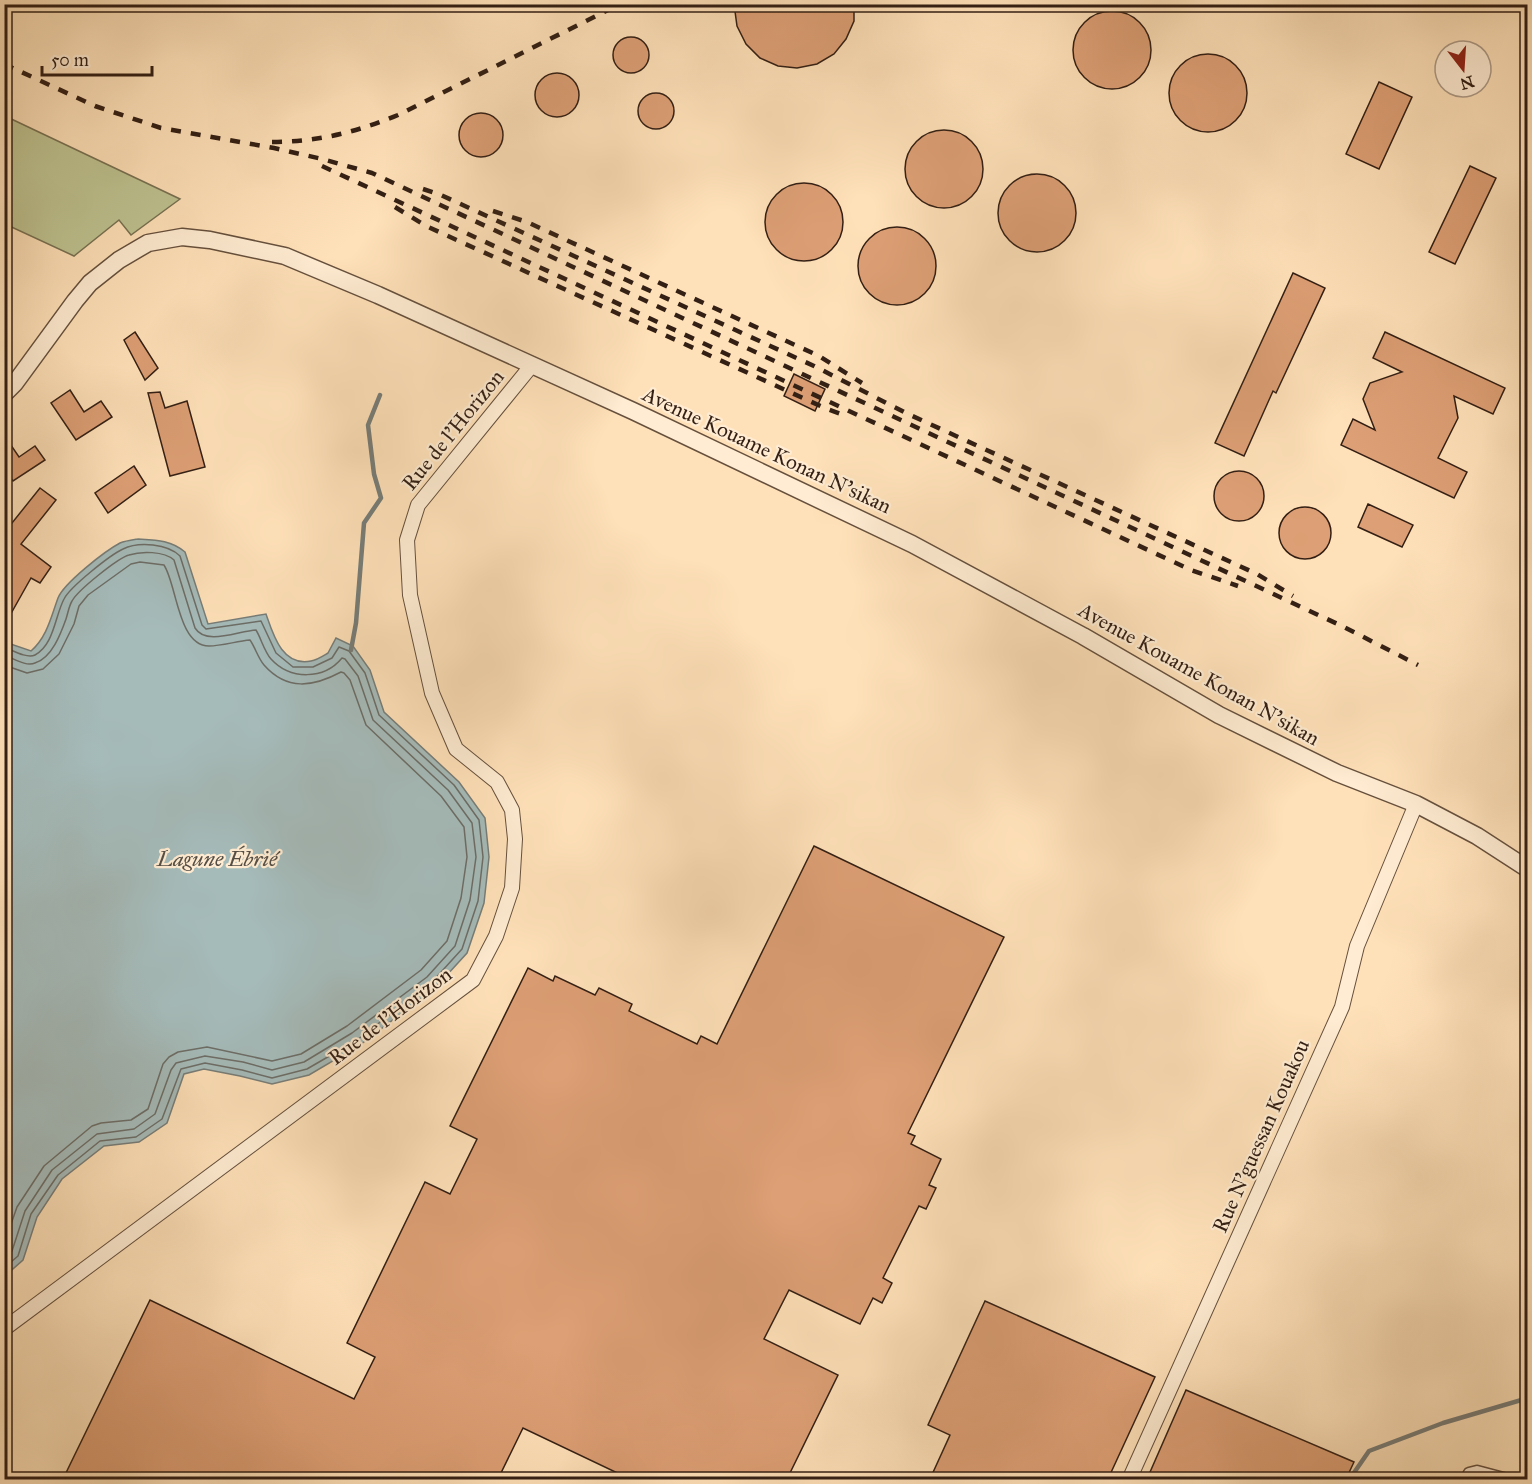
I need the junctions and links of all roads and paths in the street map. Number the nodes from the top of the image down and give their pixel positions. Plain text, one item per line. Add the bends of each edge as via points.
1 (532, 365) junction
2 (4, 394) edge
3 (1416, 804) junction
4 (1527, 869) edge
5 (4, 1329) edge
6 (1129, 1479) edge
7 (1466, 1479) edge
8 (1511, 1479) edge

1 - 2 street, Avenue Kouame Konan N'sikan via 285,256 182,237 148,243 118,260 90,284
1 - 3 street, Avenue Kouame Konan N'sikan via 912,544 1219,715 1337,773
1 - 5 street, Rue de l'Horizon via 418,505 408,540 410,595 432,693 456,748 497,782 512,810 512,888 496,936 473,980
3 - 4 street, Avenue Kouame Konan N'sikan via 1477,836
3 - 6 street, Rue N'guessan Kouakou via 1357,946 1342,1007
7 - 8 street via 1469,1473 1477,1471

